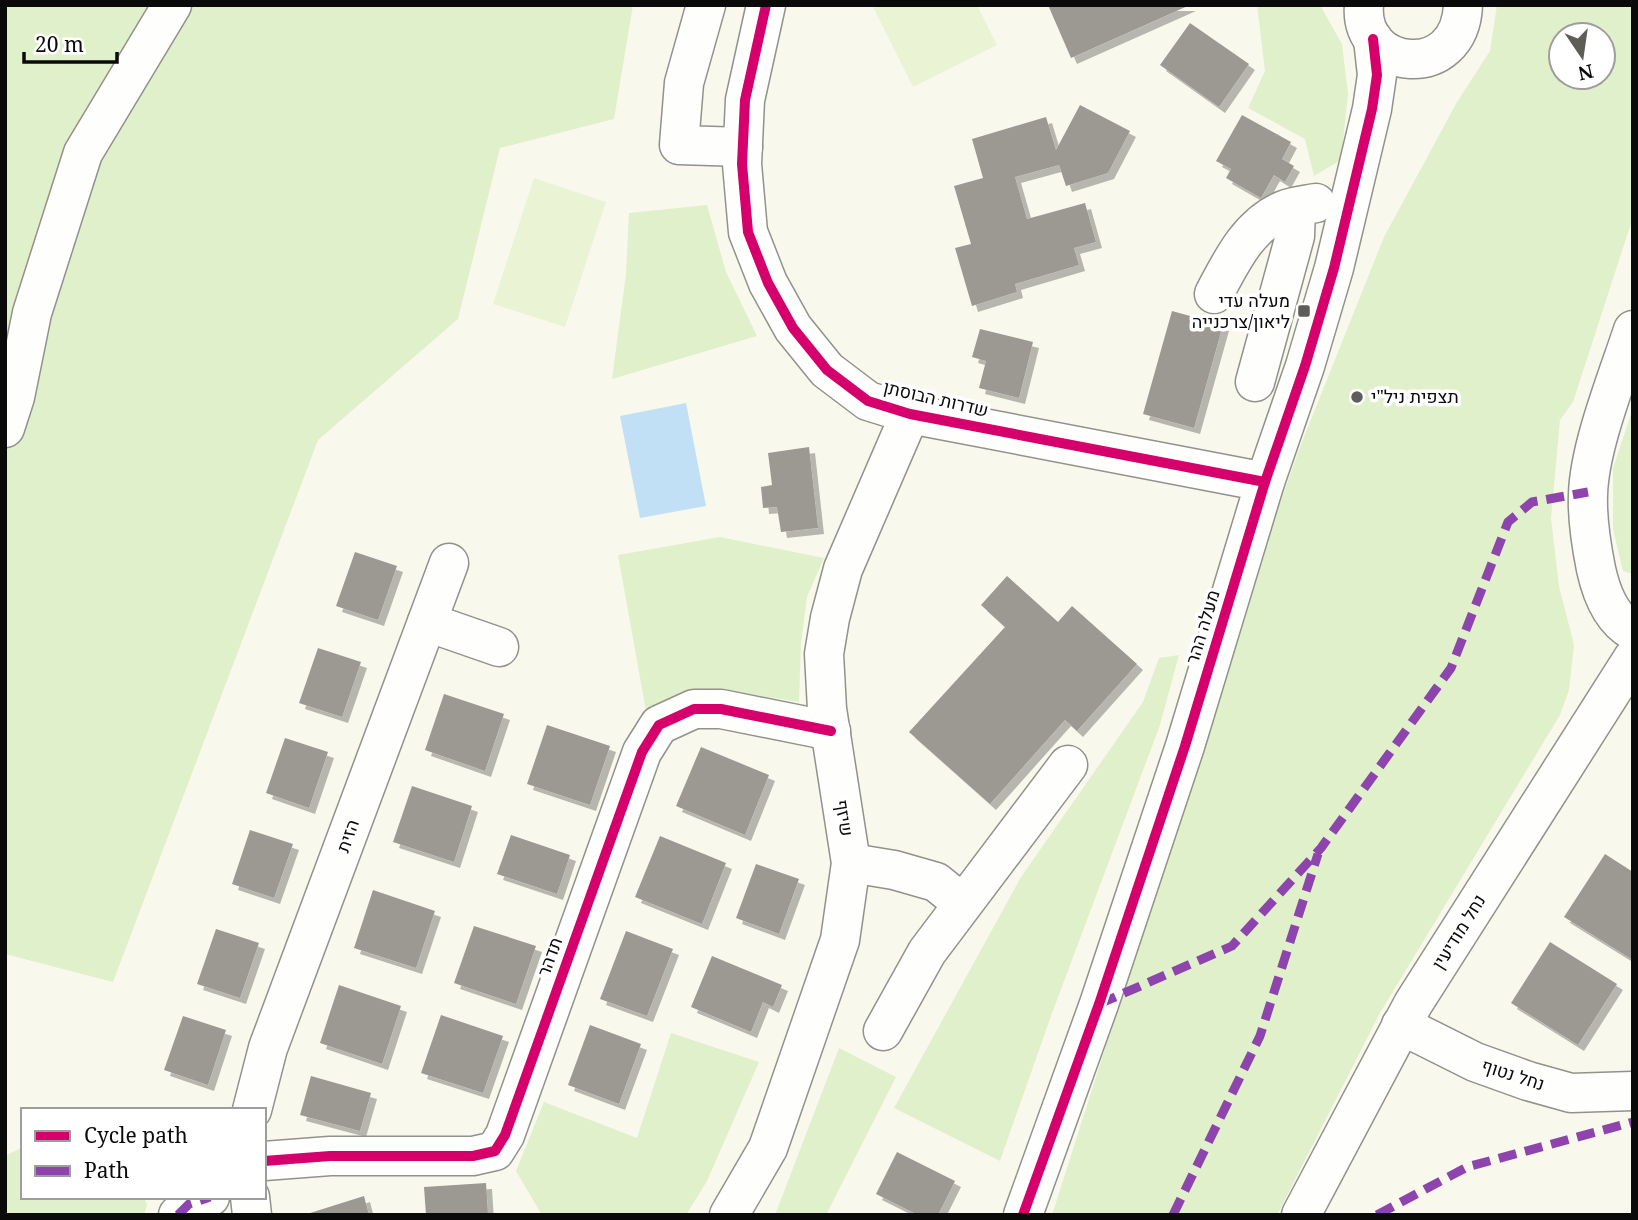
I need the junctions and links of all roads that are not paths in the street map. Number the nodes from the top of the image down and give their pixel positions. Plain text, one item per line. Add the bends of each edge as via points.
1 (172, 5) edge
2 (706, 5) edge
3 (766, 5) edge
4 (1463, 5) edge
5 (1364, 18) edge
6 (1448, 46) junction
7 (743, 146) junction
8 (1353, 190) junction
9 (1296, 207) junction
10 (1214, 294) dead end
11 (1633, 330) edge
12 (1255, 382) dead end
13 (911, 414) junction
14 (5, 428) edge
15 (1265, 482) junction
16 (449, 564) dead end
17 (427, 622) junction
18 (1633, 631) edge
19 (499, 647) dead end
20 (1633, 659) edge
21 (831, 732) junction
22 (1068, 765) dead end
23 (851, 863) junction
24 (962, 903) junction
25 (1401, 1025) junction
26 (883, 1031) dead end
27 (1633, 1091) edge
28 (253, 1108) edge
29 (266, 1161) edge
30 (204, 1199) edge
31 (178, 1215) edge
32 (729, 1215) edge
33 (1023, 1215) edge
34 (1301, 1215) edge

1 - 14 street via 83,153 33,313
2 - 7 street via 684,83 679,145
3 - 7 street, שדרות הבוסתן via 745,100
4 - 6 street via 1457,35
5 - 6 street via 1385,51 1400,58 1434,56
5 - 8 street, מעלה ההר via 1377,75
6 - 8 street, מעלה ההר via 1393,95 1377,120
7 - 13 street, שדרות הבוסתן via 748,232 768,283 793,328 827,370 869,401
8 - 9 street
8 - 15 street, מעלה ההר via 1306,366
9 - 10 street via 1256,227
9 - 12 street via 1295,236
11 - 18 street via 1598,438 1588,492 1589,534 1599,582 1611,610
13 - 15 street, שדרות הבוסתן
13 - 21 street, שיזף via 843,569 830,618 824,654
15 - 33 street, מעלה ההר via 1185,746
16 - 17 street, הזית
17 - 19 street
17 - 28 street, הזית via 268,1048
20 - 25 street, נחל מודיעין
21 - 23 street, שיזף
21 - 29 street, תדהר via 721,709 694,709 659,725 642,752 505,1135 495,1151 473,1156
22 - 24 street
23 - 24 street via 936,882
23 - 32 street, שיזף via 840,940 777,1122
24 - 26 street via 927,952
25 - 27 street, נחל נטוף via 1475,1062 1528,1081 1571,1093
25 - 34 street, נחל מודיעין
30 - 31 street via 189,1204

